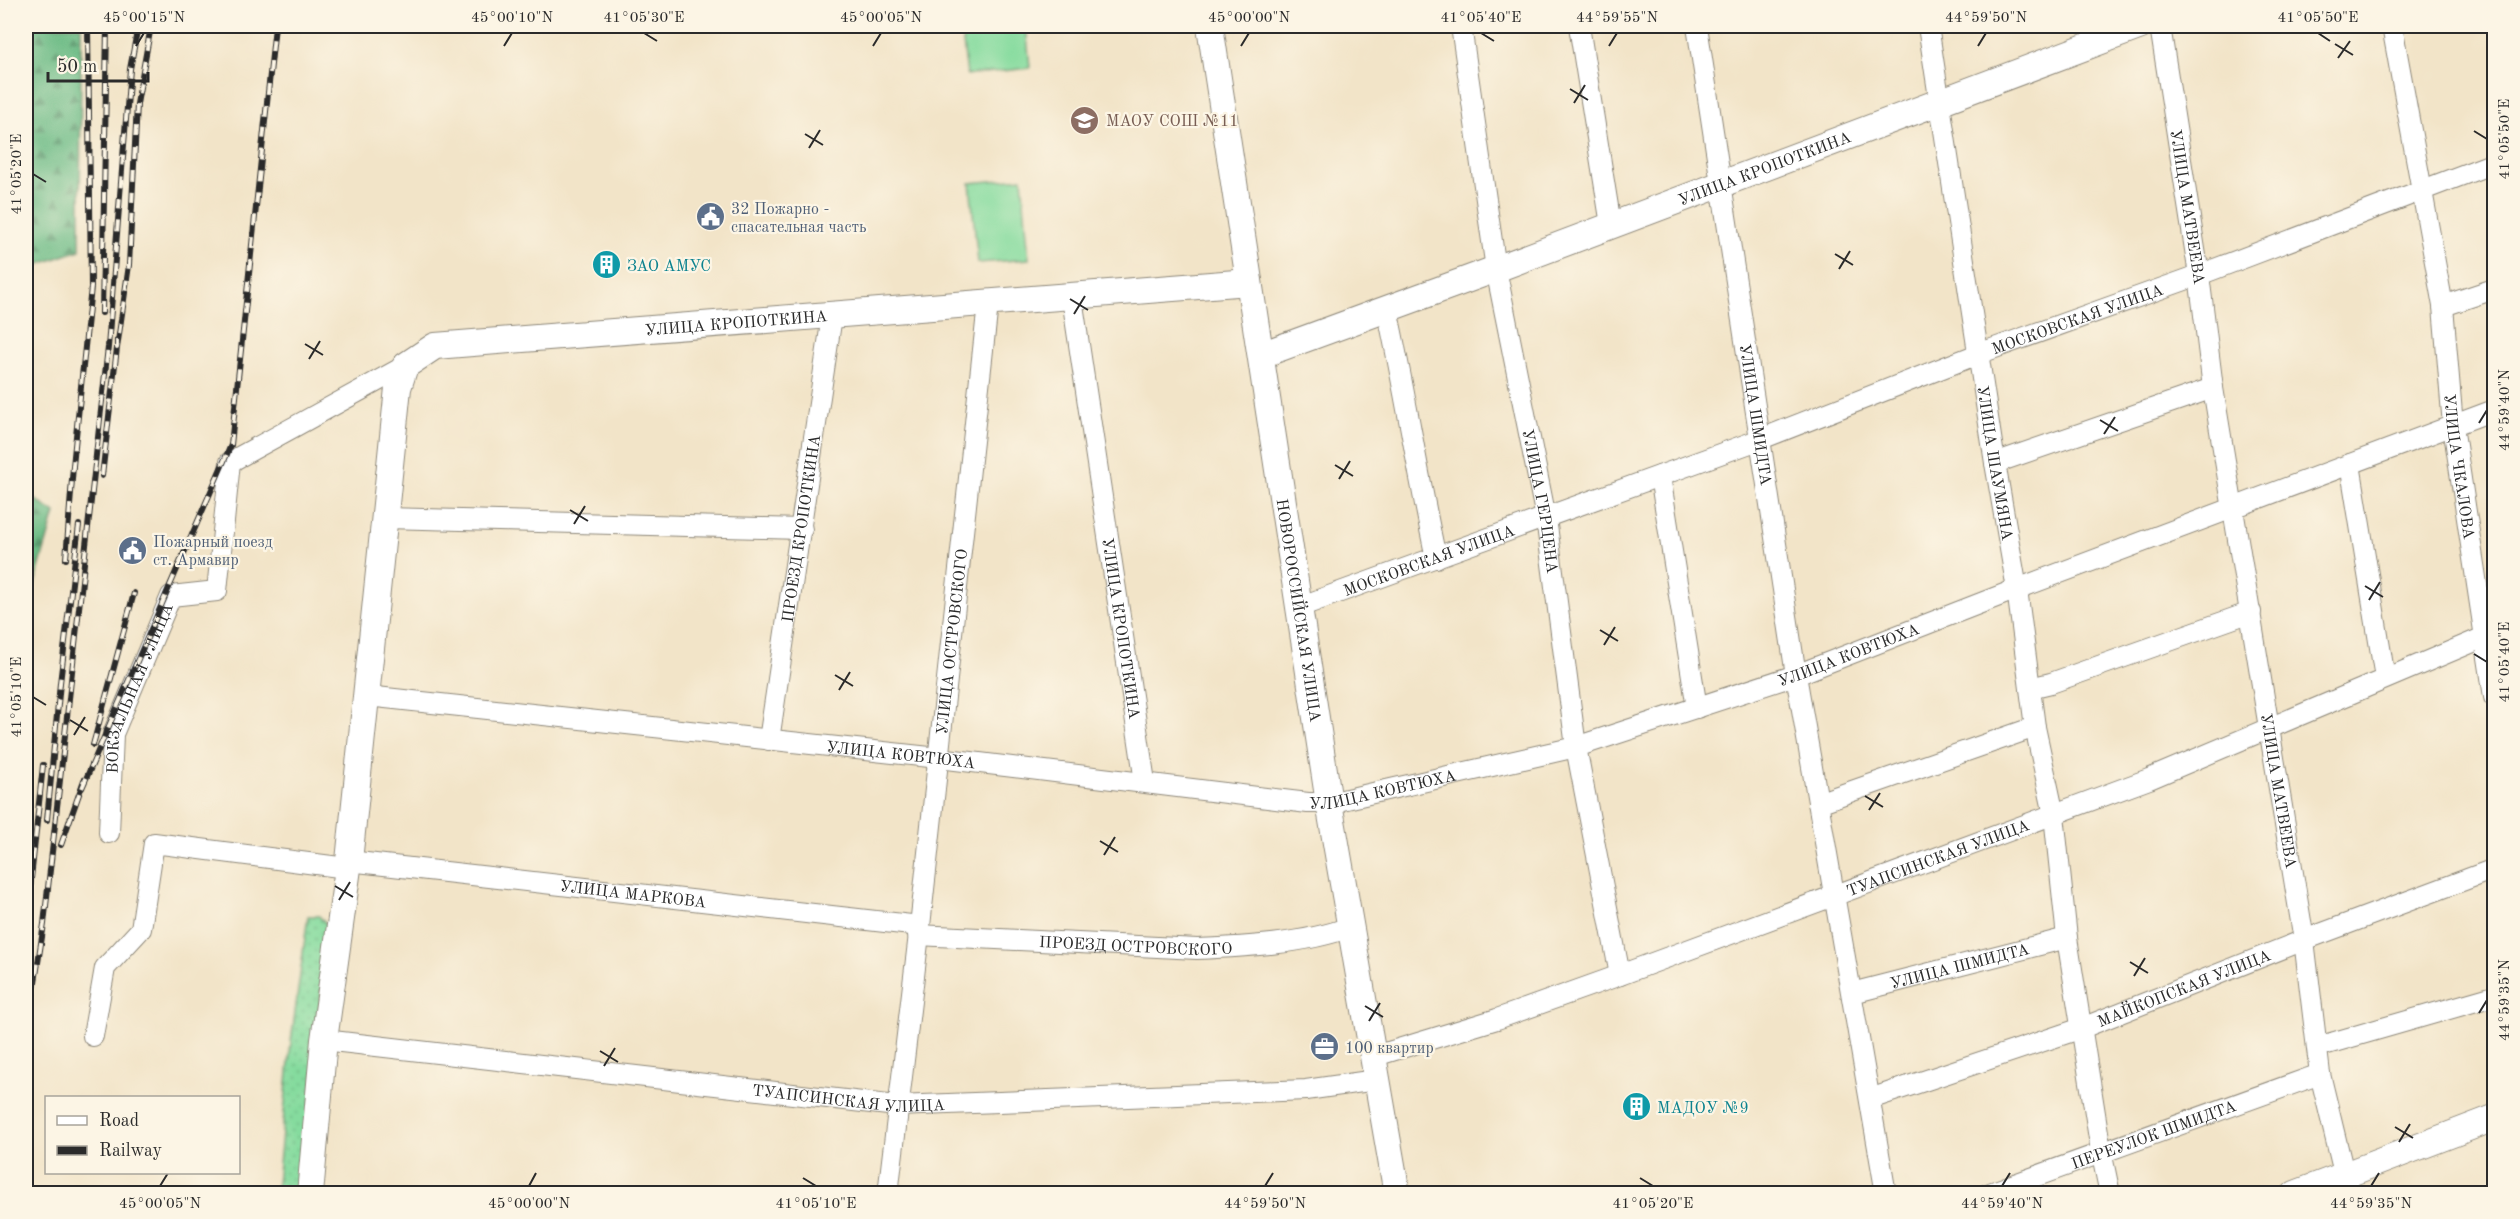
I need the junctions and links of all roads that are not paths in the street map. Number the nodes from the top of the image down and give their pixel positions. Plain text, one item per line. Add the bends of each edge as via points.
1 (1210, 26) edge
2 (1461, 26) edge
3 (1579, 26) edge
4 (1697, 26) edge
5 (1928, 26) edge
6 (2141, 26) edge
7 (2160, 26) edge
8 (2392, 26) edge
9 (1940, 101) junction
10 (2494, 163) edge
11 (1722, 182) junction
12 (2424, 190) junction
13 (1611, 225) junction
14 (1496, 269) junction
15 (2199, 275) junction
16 (1249, 282) junction
17 (2494, 289) edge
18 (1072, 298) junction
19 (988, 304) junction
20 (2443, 306) junction
21 (1387, 309) junction
22 (832, 316) junction
23 (1978, 354) junction
24 (1261, 355) junction
25 (405, 366) junction
26 (2213, 388) junction
27 (2494, 410) edge
28 (2453, 426) junction
29 (1761, 439) junction
30 (1995, 464) junction
31 (2350, 464) junction
32 (1660, 476) junction
33 (2234, 508) junction
34 (386, 518) junction
35 (1546, 518) junction
36 (802, 529) junction
37 (1436, 558) junction
38 (2017, 589) junction
39 (1299, 607) junction
40 (2251, 612) junction
41 (2489, 635) edge
42 (1796, 675) junction
43 (2385, 678) junction
44 (2030, 688) junction
45 (367, 696) junction
46 (2494, 697) edge
47 (1696, 708) junction
48 (2035, 727) junction
49 (2270, 727) junction
50 (769, 740) junction
51 (1576, 747) junction
52 (939, 758) junction
53 (1145, 782) junction
54 (1329, 803) junction
55 (1818, 803) junction
56 (2054, 815) junction
57 (109, 833) dead end
58 (348, 864) junction
59 (2494, 869) edge
60 (1834, 896) junction
61 (1350, 927) junction
62 (919, 931) junction
63 (2067, 938) junction
64 (2304, 940) junction
65 (1620, 975) junction
66 (1852, 993) junction
67 (2494, 996) edge
68 (2082, 1028) junction
69 (93, 1036) dead end
70 (324, 1040) junction
71 (2317, 1047) junction
72 (1374, 1069) junction
73 (2320, 1074) junction
74 (1870, 1099) junction
75 (897, 1106) junction
76 (2494, 1118) edge
77 (2100, 1151) junction
78 (2346, 1184) edge
79 (310, 1194) edge
80 (888, 1194) edge
81 (1397, 1194) edge
82 (1886, 1194) edge
83 (1987, 1194) edge
84 (2110, 1194) edge
85 (2295, 1194) edge

1 - 16 main road, НОВОРОССИЙСКАЯ УЛИЦА
2 - 14 street, УЛИЦА ГЕРЦЕНА
3 - 13 street
4 - 11 street, УЛИЦА ШМИДТА
5 - 9 street, УЛИЦА ШАУМЯНА
6 - 9 main road, УЛИЦА КРОПОТКИНА
7 - 15 street, УЛИЦА МАТВЕЕВА
8 - 12 street, УЛИЦА ЧКАЛОВА
9 - 11 main road, УЛИЦА КРОПОТКИНА
9 - 23 street, УЛИЦА ШАУМЯНА
10 - 12 street, МОСКОВСКАЯ УЛИЦА
11 - 13 main road, УЛИЦА КРОПОТКИНА
11 - 29 street, УЛИЦА ШМИДТА
12 - 15 street, МОСКОВСКАЯ УЛИЦА
12 - 20 street, УЛИЦА ЧКАЛОВА
13 - 14 main road, УЛИЦА КРОПОТКИНА
14 - 21 main road, УЛИЦА КРОПОТКИНА
14 - 35 street, УЛИЦА ГЕРЦЕНА
15 - 23 street, МОСКОВСКАЯ УЛИЦА
15 - 26 street, УЛИЦА МАТВЕЕВА
16 - 18 main road, УЛИЦА КРОПОТКИНА
16 - 24 main road, НОВОРОССИЙСКАЯ УЛИЦА
17 - 20 street
18 - 19 main road, УЛИЦА КРОПОТКИНА
18 - 53 street, УЛИЦА КРОПОТКИНА
19 - 22 main road, УЛИЦА КРОПОТКИНА
19 - 52 street, УЛИЦА ОСТРОВСКОГО
20 - 28 street, УЛИЦА ЧКАЛОВА
21 - 24 main road, УЛИЦА КРОПОТКИНА
21 - 37 street
22 - 25 main road, УЛИЦА КРОПОТКИНА via 435,346
22 - 36 street, ПРОЕЗД КРОПОТКИНА
23 - 29 street, МОСКОВСКАЯ УЛИЦА
23 - 30 street, УЛИЦА ШАУМЯНА
24 - 39 main road, НОВОРОССИЙСКАЯ УЛИЦА
25 - 34 main road via 398,388
25 - 57 street, ВОКЗАЛЬНАЯ УЛИЦА via 230,462 217,591 171,596 113,734
26 - 30 street
26 - 33 street, УЛИЦА МАТВЕЕВА
27 - 28 street, УЛИЦА КОВТЮХА
28 - 31 street, УЛИЦА КОВТЮХА
28 - 41 street, УЛИЦА ЧКАЛОВА
29 - 32 street, МОСКОВСКАЯ УЛИЦА
29 - 42 street, УЛИЦА ШМИДТА
30 - 38 street, УЛИЦА ШАУМЯНА
31 - 33 street, УЛИЦА КОВТЮХА
31 - 43 street
32 - 35 street, МОСКОВСКАЯ УЛИЦА
32 - 47 street
33 - 38 street, УЛИЦА КОВТЮХА
33 - 40 street, УЛИЦА МАТВЕЕВА
34 - 36 street
34 - 45 main road
35 - 37 street, МОСКОВСКАЯ УЛИЦА
35 - 51 street, УЛИЦА ГЕРЦЕНА
36 - 50 street, ПРОЕЗД КРОПОТКИНА
37 - 39 street, МОСКОВСКАЯ УЛИЦА
38 - 42 street, УЛИЦА КОВТЮХА
38 - 44 street, УЛИЦА ШАУМЯНА
39 - 54 main road, НОВОРОССИЙСКАЯ УЛИЦА
40 - 44 street
40 - 49 street, УЛИЦА МАТВЕЕВА
41 - 43 street, ТУАПСИНСКАЯ УЛИЦА
41 - 46 street, УЛИЦА ЧКАЛОВА
42 - 47 street, УЛИЦА КОВТЮХА
42 - 55 street, УЛИЦА ШМИДТА
43 - 49 street, ТУАПСИНСКАЯ УЛИЦА
44 - 48 street, УЛИЦА ШАУМЯНА
45 - 50 street, УЛИЦА КОВТЮХА
45 - 58 main road
47 - 51 street, УЛИЦА КОВТЮХА
48 - 55 street
48 - 56 street, УЛИЦА ШАУМЯНА
49 - 56 street, ТУАПСИНСКАЯ УЛИЦА
49 - 64 street, УЛИЦА МАТВЕЕВА
50 - 52 street, УЛИЦА КОВТЮХА
51 - 54 street, УЛИЦА КОВТЮХА
51 - 65 street, УЛИЦА ГЕРЦЕНА
52 - 53 street, УЛИЦА КОВТЮХА
52 - 62 street, УЛИЦА ОСТРОВСКОГО
53 - 54 street, УЛИЦА КОВТЮХА
54 - 61 main road, НОВОРОССИЙСКАЯ УЛИЦА
55 - 60 street, УЛИЦА ШМИДТА
56 - 60 street, ТУАПСИНСКАЯ УЛИЦА
56 - 63 street, УЛИЦА ШАУМЯНА
58 - 62 street, УЛИЦА МАРКОВА
58 - 69 street, УЛИЦА МАРКОВА via 154,843 141,929 105,968
58 - 70 main road
59 - 64 street, МАЙКОПСКАЯ УЛИЦА
60 - 65 street, ТУАПСИНСКАЯ УЛИЦА
60 - 66 street, УЛИЦА ШМИДТА
61 - 62 street, ПРОЕЗД ОСТРОВСКОГО via 1242,947 1197,949
61 - 72 main road, НОВОРОССИЙСКАЯ УЛИЦА
62 - 75 street, УЛИЦА ОСТРОВСКОГО
63 - 66 street, УЛИЦА ШМИДТА
63 - 68 street, УЛИЦА ШАУМЯНА
64 - 68 street, МАЙКОПСКАЯ УЛИЦА
64 - 71 street, УЛИЦА МАТВЕЕВА
65 - 72 street, ТУАПСИНСКАЯ УЛИЦА via 1497,1018
66 - 74 street, УЛИЦА ШМИДТА
67 - 71 street
68 - 74 street, МАЙКОПСКАЯ УЛИЦА
68 - 77 street, УЛИЦА ШАУМЯНА
70 - 75 street, ТУАПСИНСКАЯ УЛИЦА
70 - 79 main road
71 - 73 street, УЛИЦА МАТВЕЕВА
72 - 75 street, ТУАПСИНСКАЯ УЛИЦА via 1306,1090
72 - 81 main road, НОВОРОССИЙСКАЯ УЛИЦА
73 - 77 street, ПЕРЕУЛОК ШМИДТА
73 - 78 street, УЛИЦА МАТВЕЕВА
74 - 82 street, УЛИЦА ШМИДТА
75 - 80 street, УЛИЦА ОСТРОВСКОГО
76 - 78 main road
77 - 83 street, ПЕРЕУЛОК ШМИДТА
77 - 84 street, УЛИЦА ШАУМЯНА
78 - 85 main road

